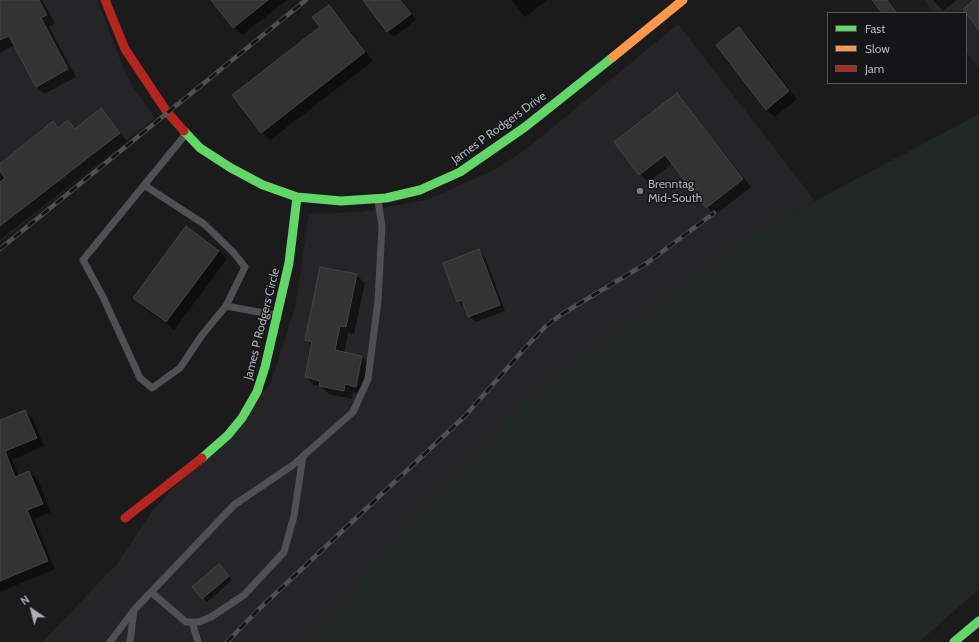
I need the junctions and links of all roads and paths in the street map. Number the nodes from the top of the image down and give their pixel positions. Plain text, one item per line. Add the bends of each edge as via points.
1 (105, 0) edge
2 (683, 0) edge
3 (187, 133) junction
4 (144, 185) junction
5 (297, 197) junction
6 (378, 199) junction
7 (226, 306) junction
8 (277, 315) junction
9 (304, 456) junction
10 (125, 518) dead end
11 (151, 592) junction
12 (134, 610) junction
13 (979, 621) edge
14 (192, 622) junction
15 (110, 642) edge
16 (130, 642) edge
17 (198, 642) edge
18 (954, 642) edge

1 - 3 street, James P Rodgers Drive via 125,49 167,112
2 - 6 street, James P Rodgers Drive via 525,127 460,172 420,190
3 - 4 lane
3 - 5 street, James P Rodgers Drive via 200,148 231,168 263,185
4 - 7 lane via 204,224 245,267
4 - 7 lane via 83,260 140,378 152,388 180,368
5 - 6 street, James P Rodgers Drive via 341,202
5 - 8 street, James P Rodgers Circle via 289,263
6 - 9 lane via 382,226 378,301 368,379 353,412
7 - 8 lane
8 - 10 street, James P Rodgers Circle via 257,392 242,418 203,458
9 - 11 lane via 234,505
9 - 14 lane via 294,516 284,552 244,595 211,617
11 - 12 lane
11 - 14 lane via 186,622
12 - 15 lane
12 - 16 lane
13 - 18 street
14 - 17 lane

